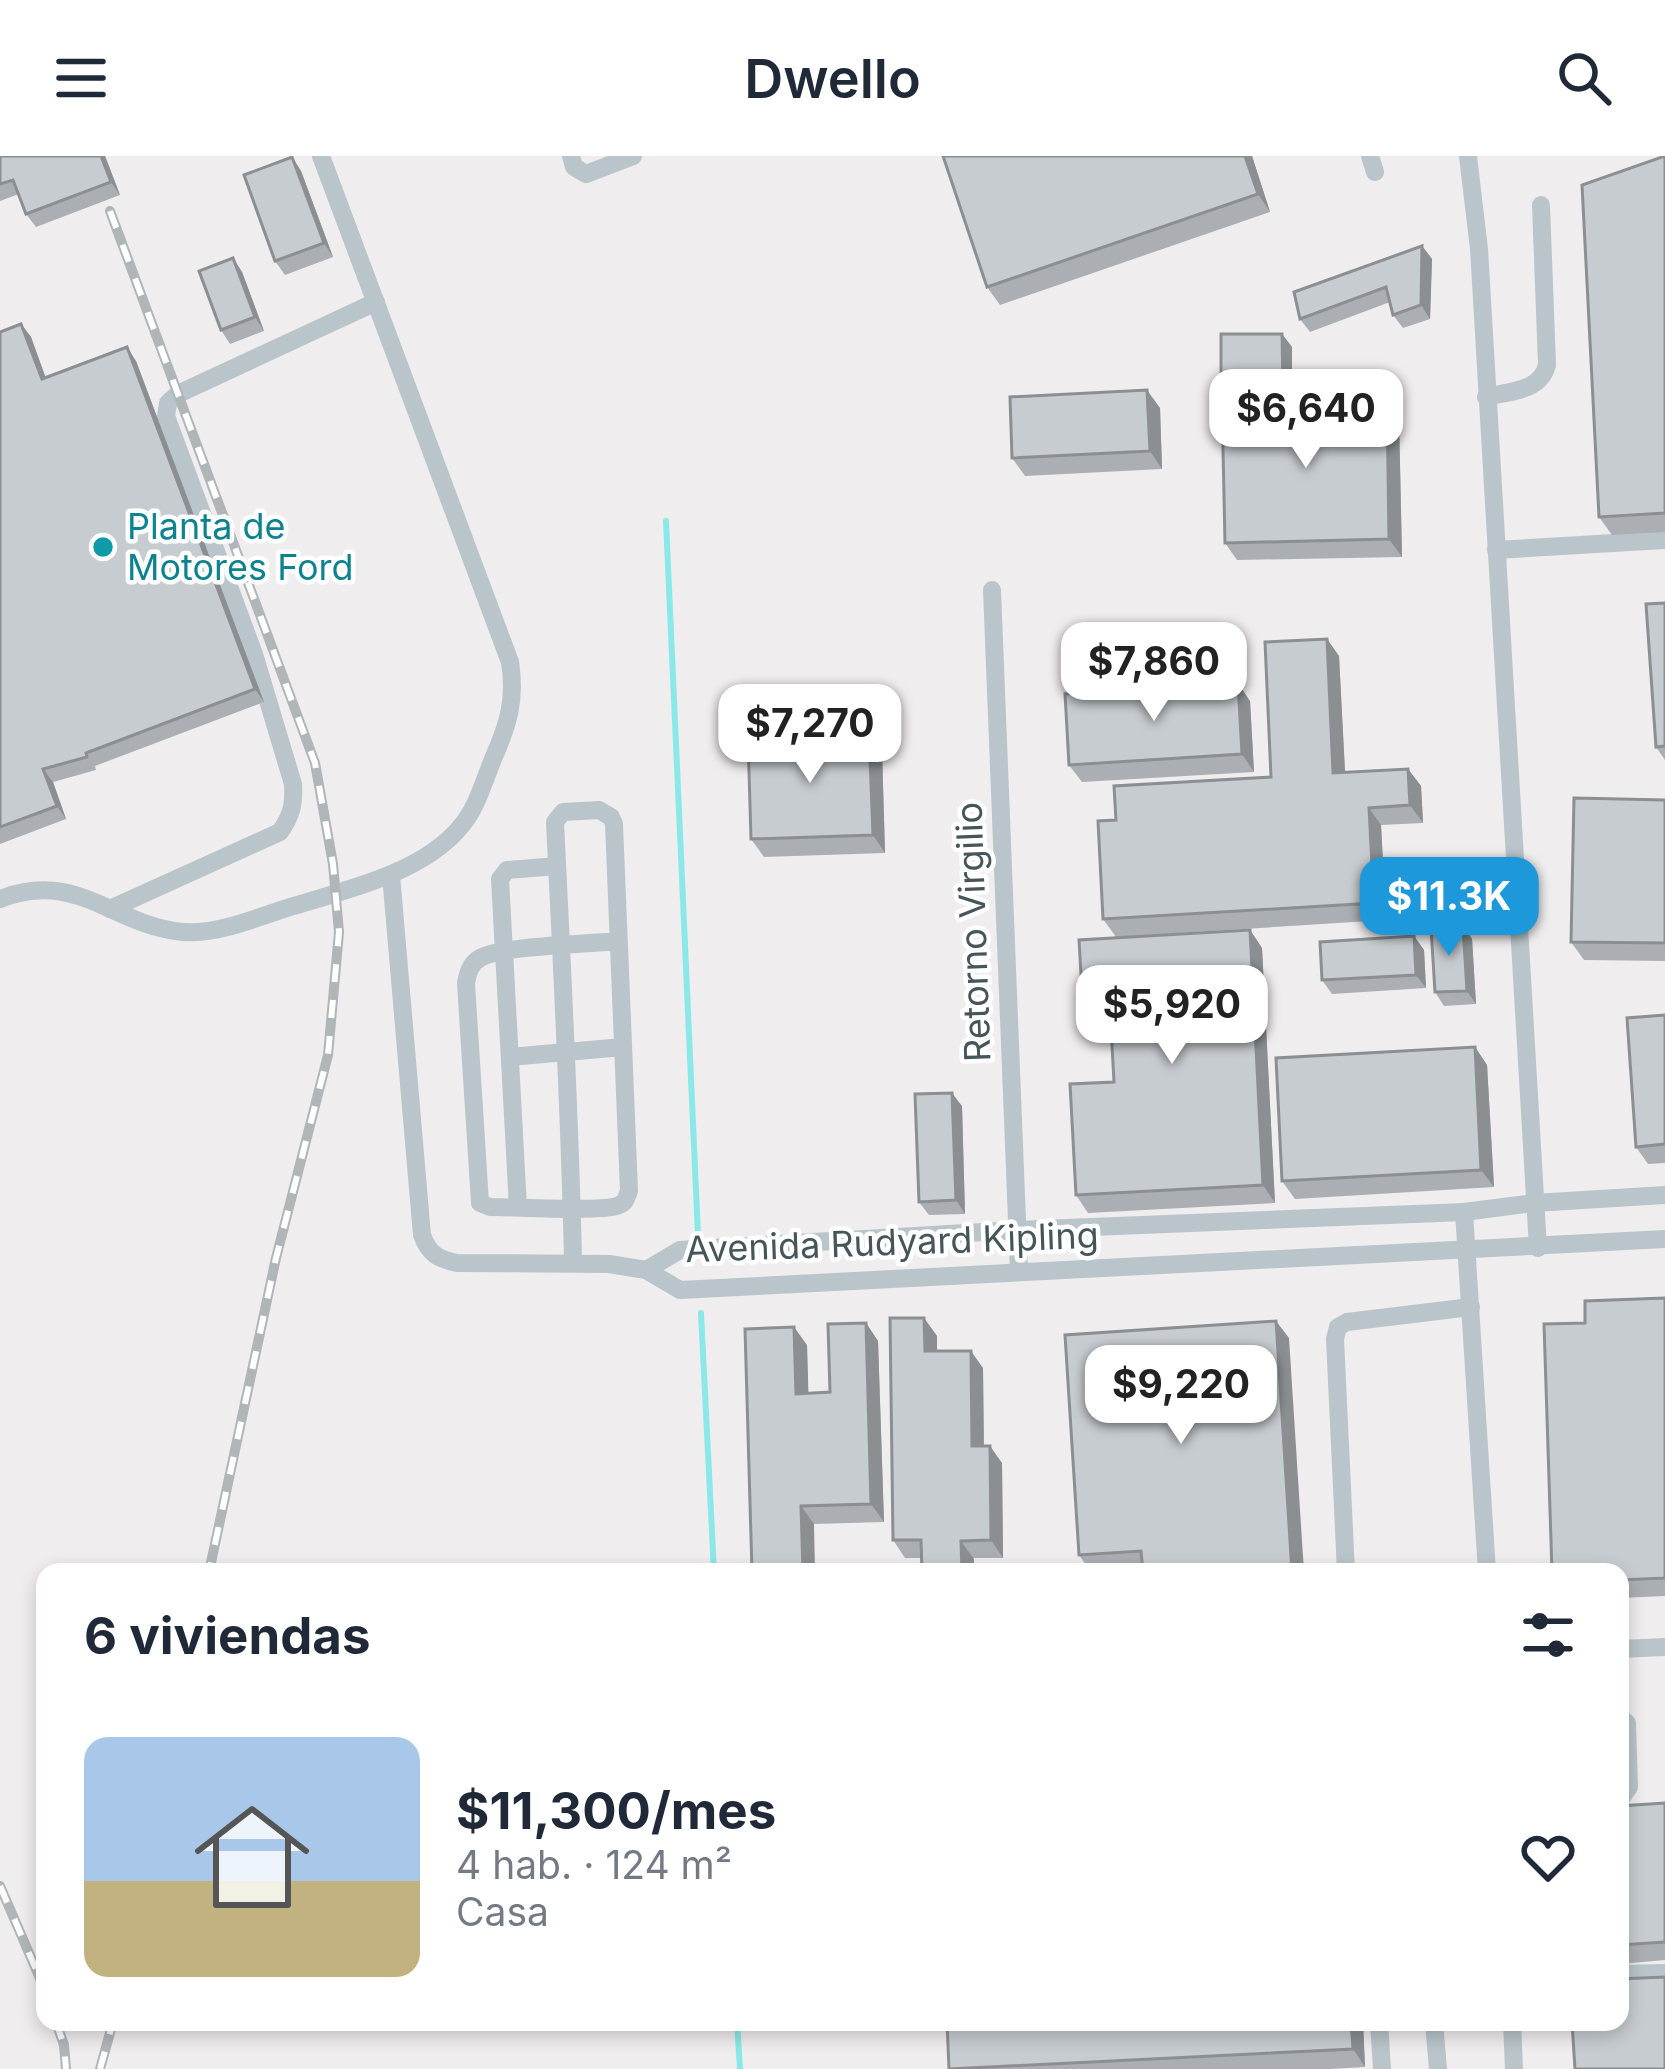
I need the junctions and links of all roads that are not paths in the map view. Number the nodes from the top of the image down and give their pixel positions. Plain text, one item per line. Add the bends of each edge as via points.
1 (321, 156) edge
2 (571, 156) edge
3 (633, 156) edge
4 (1468, 156) edge
5 (1541, 206) dead end
6 (376, 302) junction
7 (1486, 397) junction
8 (1665, 540) edge
9 (1496, 550) junction
10 (992, 590) dead end
11 (557, 866) junction
12 (391, 875) junction
13 (0, 898) edge
14 (110, 909) junction
15 (618, 941) junction
16 (560, 946) junction
17 (504, 952) junction
18 (622, 1047) junction
19 (566, 1054) junction
20 (510, 1057) junction
21 (1665, 1195) edge
22 (1534, 1203) junction
23 (518, 1207) junction
24 (572, 1207) junction
25 (1464, 1212) junction
26 (1017, 1230) junction
27 (1665, 1239) edge
28 (1538, 1248) junction
29 (748, 1249) junction
30 (1467, 1252) junction
31 (574, 1262) junction
32 (646, 1270) junction
33 (1019, 1271) junction
34 (750, 1288) junction
35 (1471, 1307) junction
36 (1346, 1563) edge
37 (1486, 1563) edge
38 (1665, 1647) edge
39 (1629, 1649) edge
40 (1665, 1973) edge
41 (1629, 1974) edge
42 (1380, 2031) edge
43 (1435, 2031) edge
44 (1512, 2031) edge
45 (1382, 2069) edge
46 (1438, 2069) edge
47 (1514, 2069) edge

1 - 6 street
2 - 3 street via 586,174
4 - 7 street
5 - 7 street via 1544,375 1533,386
6 - 12 street via 504,640 514,700 464,824
6 - 14 street via 168,403 166,416 254,654 294,803 280,832
7 - 9 street
8 - 9 street
9 - 22 street
10 - 26 street, Retorno Virgilio
11 - 15 street via 559,814 599,810 611,817
11 - 16 street
11 - 17 street via 502,874
12 - 14 street via 190,933
12 - 31 street via 428,1249 457,1263
13 - 14 street via 46,889
15 - 16 street
15 - 18 street
16 - 17 street
16 - 19 street
17 - 20 street
17 - 23 street via 482,956 466,983 476,1196 490,1208
18 - 19 street
18 - 24 street via 628,1197 617,1206
19 - 20 street
19 - 24 street
20 - 23 street
21 - 22 street, Avenida Rudyard Kipling
22 - 25 street, Avenida Rudyard Kipling
22 - 28 street
23 - 24 street
24 - 31 street
25 - 26 street, Avenida Rudyard Kipling
25 - 30 street
26 - 29 street, Avenida Rudyard Kipling
26 - 33 street, Retorno Virgilio
27 - 28 street, Avenida Rudyard Kipling
28 - 30 street, Avenida Rudyard Kipling
29 - 32 street, Avenida Rudyard Kipling via 680,1250
29 - 34 street
30 - 33 street, Avenida Rudyard Kipling
30 - 35 street
31 - 32 street
32 - 34 street, Avenida Rudyard Kipling via 680,1290
33 - 34 street, Avenida Rudyard Kipling
35 - 36 street via 1338,1328
35 - 37 street
38 - 39 street
40 - 41 street
42 - 45 street
43 - 46 street
44 - 47 street

